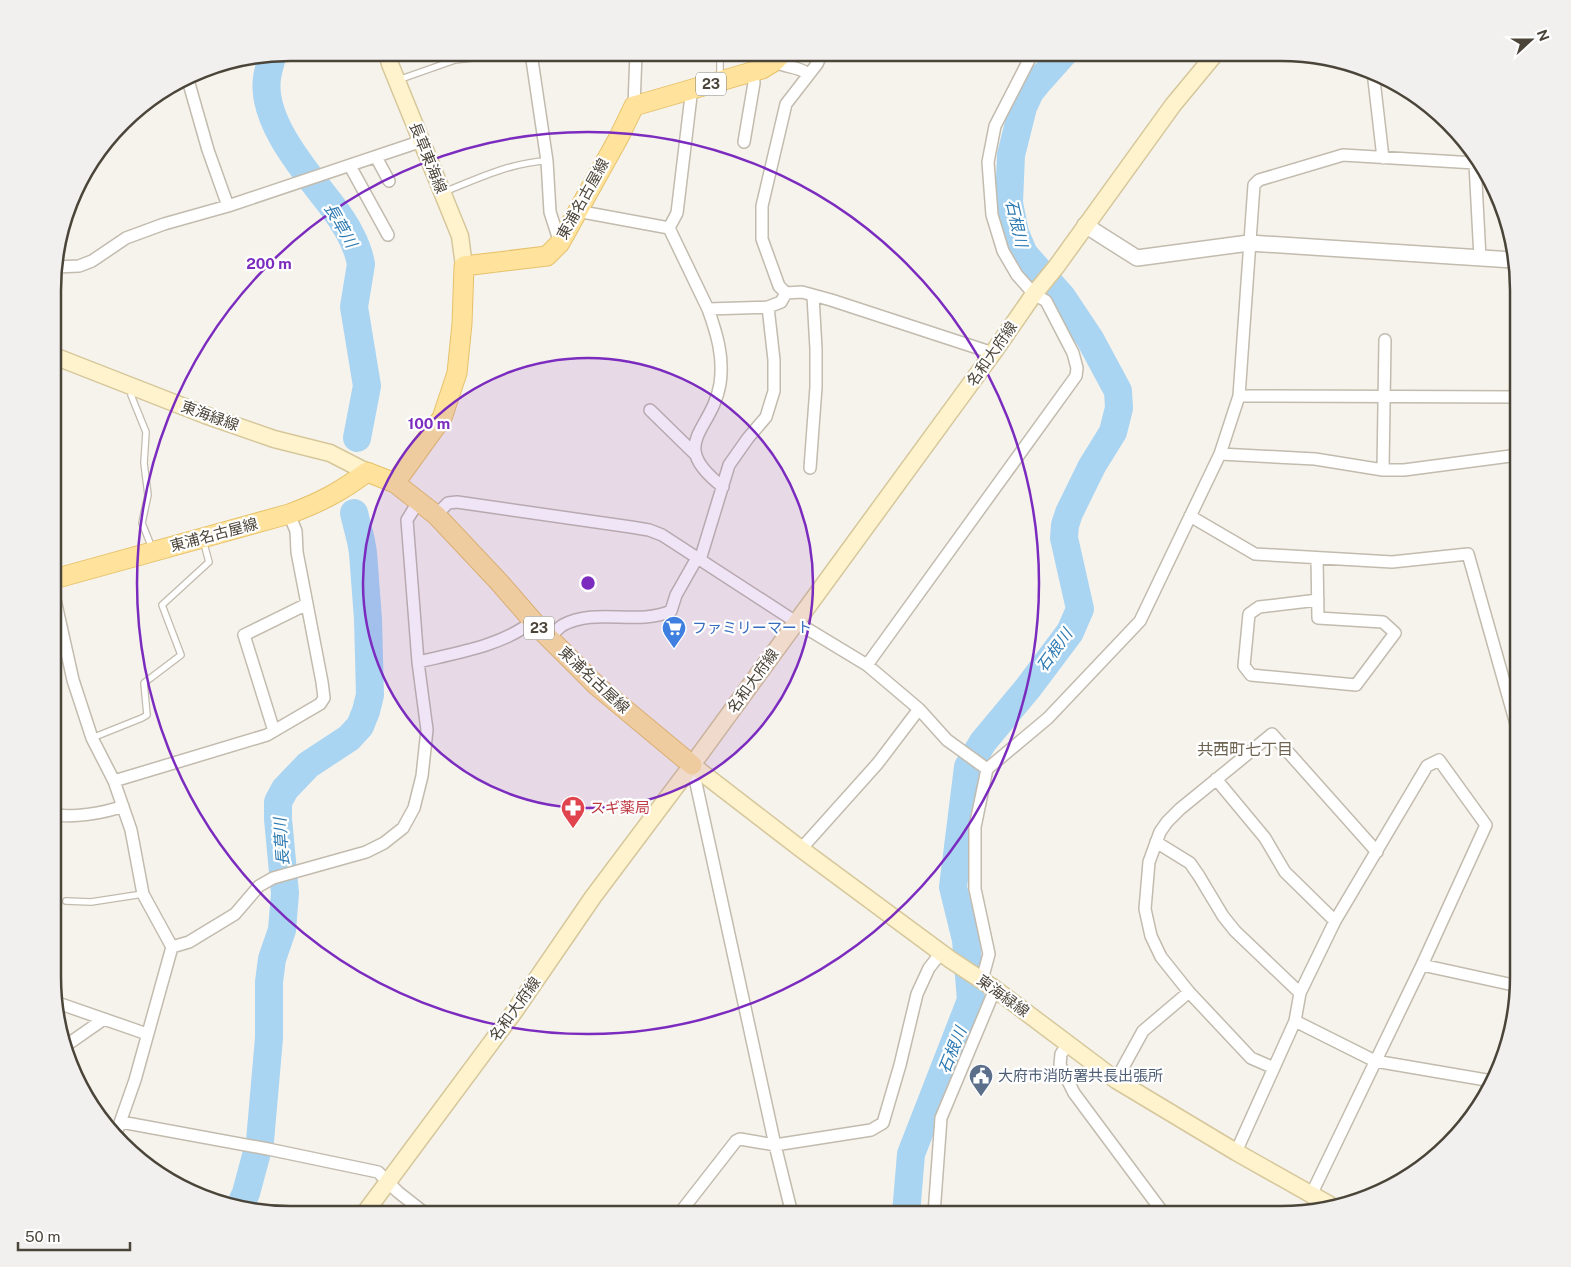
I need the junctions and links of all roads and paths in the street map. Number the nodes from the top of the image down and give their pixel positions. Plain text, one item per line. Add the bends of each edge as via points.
1 (389, 61) edge
2 (452, 61) edge
3 (532, 61) edge
4 (636, 61) edge
5 (720, 61) edge
6 (773, 61) edge
7 (779, 61) edge
8 (818, 61) edge
9 (1028, 61) edge
10 (1209, 61) edge
11 (753, 71) junction
12 (808, 74) junction
13 (397, 80) junction
14 (720, 81) junction
15 (1374, 82) edge
16 (189, 85) edge
17 (688, 91) junction
18 (634, 106) junction
19 (422, 141) junction
20 (744, 142) dead end
21 (376, 157) junction
22 (1384, 158) junction
23 (547, 161) junction
24 (1471, 163) edge
25 (350, 166) junction
26 (1475, 170) edge
27 (389, 181) dead end
28 (442, 193) junction
29 (228, 206) junction
30 (576, 211) junction
31 (1085, 225) junction
32 (669, 228) junction
33 (388, 235) dead end
34 (1249, 242) junction
35 (560, 243) junction
36 (1480, 258) junction
37 (1508, 260) edge
38 (464, 266) junction
39 (63, 267) edge
40 (1037, 290) junction
41 (786, 293) junction
42 (813, 296) junction
43 (768, 307) junction
44 (708, 309) junction
45 (1385, 340) dead end
46 (993, 353) junction
47 (61, 359) edge
48 (134, 387) junction
49 (1239, 396) junction
50 (1384, 397) junction
51 (1510, 397) edge
52 (650, 410) dead end
53 (695, 454) junction
54 (1220, 454) junction
55 (1510, 457) edge
56 (810, 468) dead end
57 (1382, 470) junction
58 (367, 472) junction
59 (395, 483) junction
60 (723, 487) junction
61 (418, 502) junction
62 (289, 514) junction
63 (436, 515) junction
64 (1190, 516) junction
65 (202, 538) junction
66 (153, 552) junction
67 (1317, 558) junction
68 (698, 559) junction
69 (61, 576) edge
70 (1318, 600) junction
71 (307, 604) junction
72 (532, 620) junction
73 (796, 622) junction
74 (61, 626) edge
75 (549, 638) junction
76 (418, 662) junction
77 (867, 665) junction
78 (1510, 703) edge
79 (919, 709) junction
80 (274, 731) junction
81 (92, 738) junction
82 (692, 765) junction
83 (987, 769) junction
84 (1216, 779) junction
85 (114, 781) junction
86 (122, 806) junction
87 (61, 815) edge
88 (1156, 842) junction
89 (801, 849) junction
90 (1377, 852) junction
91 (143, 894) junction
92 (66, 901) dead end
93 (1335, 921) junction
94 (172, 947) junction
95 (946, 956) junction
96 (1422, 965) junction
97 (986, 983) junction
98 (1510, 984) edge
99 (1189, 992) junction
100 (1300, 993) junction
101 (63, 1004) edge
102 (104, 1019) junction
103 (1295, 1021) junction
104 (147, 1034) junction
105 (71, 1042) edge
106 (1068, 1044) junction
107 (1375, 1060) junction
108 (1274, 1068) junction
109 (1116, 1080) junction
110 (1485, 1080) edge
111 (121, 1122) junction
112 (118, 1128) edge
113 (775, 1145) junction
114 (1236, 1152) junction
115 (387, 1181) junction
116 (1311, 1195) junction
117 (1323, 1202) edge
118 (370, 1206) edge
119 (417, 1206) edge
120 (685, 1206) edge
121 (790, 1206) edge
122 (935, 1206) edge
123 (1158, 1206) edge

1 - 13 main road, 長草東海線
2 - 13 lane
3 - 23 street
4 - 18 street
5 - 14 lane
6 - 11 main road, 23
7 - 12 street via 780,66 801,68
8 - 12 street
9 - 40 street via 995,126 988,162 992,215 1003,251 1017,275
10 - 31 main road, 名和大府線
11 - 14 main road, 23
11 - 20 street via 754,83
12 - 41 street via 786,104 762,206 762,239 779,286
13 - 19 main road, 長草東海線
14 - 17 main road, 23
15 - 22 street
16 - 29 street
17 - 18 main road, 23
17 - 32 street via 691,96 677,213
18 - 30 main road, 東浦名古屋線
19 - 21 street
19 - 28 main road, 長草東海線
21 - 25 street
21 - 27 street
22 - 24 street
22 - 34 street via 1343,156 1259,180 1254,185
23 - 28 lane via 518,165
23 - 35 street via 550,212
25 - 29 street
25 - 33 street
26 - 36 street
28 - 38 main road, 長草東海線 via 460,236
29 - 39 street via 164,224 126,238 92,261
30 - 32 street
30 - 35 main road, 東浦名古屋線
31 - 34 street via 1137,258
31 - 40 main road, 名和大府線
32 - 44 street
34 - 36 street
34 - 49 street
35 - 38 main road, 東浦名古屋線 via 547,256
36 - 37 street
38 - 59 main road via 457,373 442,418
40 - 46 main road, 名和大府線
40 - 77 street via 1046,300 1073,353 1076,376
41 - 42 street via 802,292
41 - 43 street via 781,302
42 - 46 street
42 - 56 street via 816,387
43 - 44 street
43 - 60 street via 774,391 766,417 733,458
44 - 53 street via 722,358 714,404 697,435
45 - 50 street
46 - 73 main road, 名和大府線
47 - 48 main road, 東海緑線
48 - 58 main road, 東海緑線 via 274,439 330,453
48 - 66 lane via 131,395 146,432 144,463 148,495 142,523
49 - 50 street
49 - 54 street
50 - 51 street
50 - 57 street
52 - 53 street
53 - 60 street via 703,469
54 - 57 street via 1315,458
54 - 64 street
55 - 57 street
58 - 59 main road, 東浦名古屋線 / 23
58 - 62 main road, 東浦名古屋線 via 321,502
59 - 61 main road, 東浦名古屋線 / 23
60 - 68 street
61 - 63 main road, 東浦名古屋線 / 23
61 - 76 street via 408,520
62 - 65 main road, 東浦名古屋線
62 - 71 street via 296,530
63 - 68 street via 448,503 457,502 649,530
63 - 72 main road, 東浦名古屋線 / 23
64 - 67 street via 1255,554
64 - 83 street via 1140,621 1048,718
65 - 66 main road, 東浦名古屋線
65 - 81 lane via 209,562 162,605 181,655 144,683 147,715
66 - 69 main road, 東浦名古屋線
67 - 70 street
67 - 78 street via 1392,562 1468,554
68 - 73 street
68 - 75 street via 676,595 671,611 655,616 586,617 562,625
70 - 70 street via 1318,618 1383,622 1395,633 1356,685 1252,675 1244,666 1249,614 1259,607
71 - 80 street via 324,698 320,704
71 - 80 street via 244,634
72 - 75 main road, 東浦名古屋線 / 23
72 - 76 street via 519,632 461,652
73 - 77 street
73 - 82 main road, 名和大府線
74 - 81 street via 73,680
75 - 82 main road, 東浦名古屋線 / 23 via 597,686
76 - 94 street via 427,730 422,776 414,808 403,828 366,852 273,878 252,892 235,914 189,942
77 - 79 street
79 - 83 street via 947,740
79 - 89 street via 878,763
80 - 85 street
81 - 85 street
82 - 89 main road, 東海緑線
82 - 113 street
82 - 115 main road, 名和大府線
83 - 97 street via 975,827 976,889 990,954
84 - 88 street via 1166,822
84 - 90 street via 1272,734
84 - 93 street via 1265,838 1285,872
85 - 86 street
86 - 87 street
86 - 91 street via 131,830
88 - 99 street via 1149,862 1145,909 1151,936 1161,957
88 - 100 street via 1190,863 1234,931
89 - 95 main road, 東海緑線
90 - 93 street
90 - 96 street via 1427,766 1439,760 1486,825
91 - 92 lane via 91,902
91 - 94 street
93 - 100 street
94 - 104 street
95 - 97 main road, 東海緑線
95 - 113 street via 929,968 917,994 883,1123 871,1130
96 - 98 street
96 - 107 street
97 - 106 main road, 東海緑線
97 - 122 street via 941,1118
99 - 108 street via 1251,1058
99 - 109 street via 1143,1031
100 - 103 street
101 - 102 street
102 - 104 street
102 - 105 street
103 - 107 street
103 - 108 street
104 - 111 street
106 - 109 main road, 東海緑線
106 - 123 street via 1061,1054 1060,1065 1074,1093
107 - 110 street
107 - 116 street
108 - 114 street
109 - 114 main road, 東海緑線
111 - 112 street
111 - 115 street via 378,1172
113 - 120 street via 736,1141
113 - 121 street
114 - 116 main road, 東海緑線
115 - 118 main road, 名和大府線
115 - 119 street
116 - 117 main road, 東海緑線

